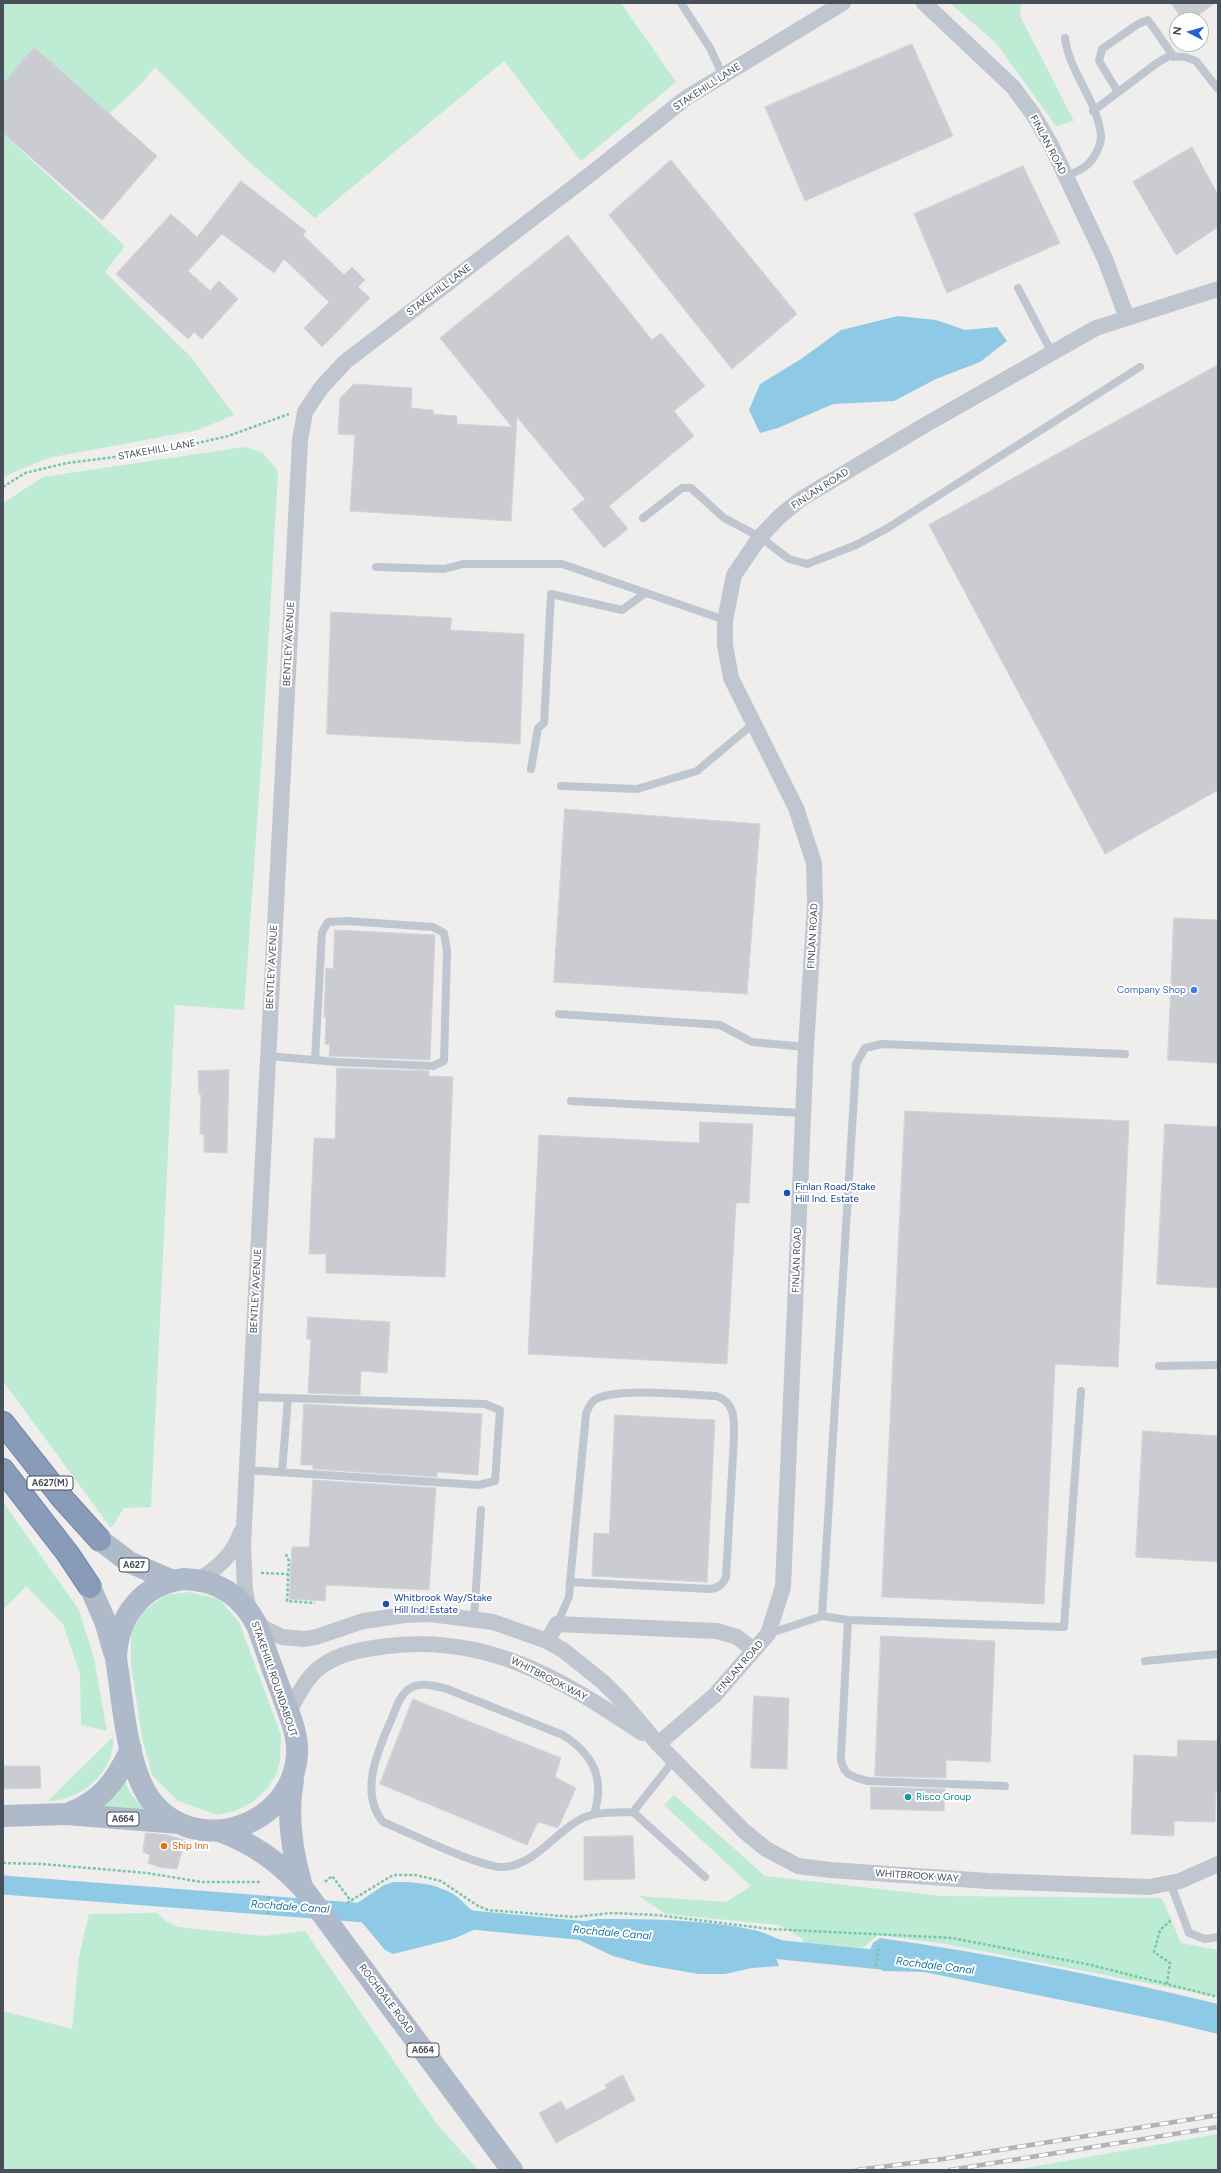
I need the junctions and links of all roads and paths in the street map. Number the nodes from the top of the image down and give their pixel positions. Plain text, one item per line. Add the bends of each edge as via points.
1 (681, 3) edge
2 (843, 3) edge
3 (924, 3) edge
4 (1065, 38) dead end
5 (1174, 57) junction
6 (723, 76) junction
7 (1218, 89) edge
8 (1118, 92) junction
9 (1093, 111) junction
10 (1066, 177) junction
11 (1018, 288) dead end
12 (1218, 289) edge
13 (1127, 318) junction
14 (1052, 354) junction
15 (1140, 367) dead end
16 (305, 412) junction
17 (3, 487) edge
18 (643, 518) dead end
19 (760, 537) junction
20 (376, 567) dead end
21 (644, 594) junction
22 (726, 620) junction
23 (752, 724) junction
24 (531, 769) dead end
25 (561, 786) dead end
26 (559, 1014) dead end
27 (806, 1047) junction
28 (1125, 1054) dead end
29 (268, 1056) junction
30 (315, 1060) junction
31 (571, 1101) dead end
32 (803, 1113) junction
33 (1218, 1365) edge
34 (1159, 1366) dead end
35 (1081, 1391) dead end
36 (251, 1396) junction
37 (288, 1398) junction
38 (3, 1423) edge
39 (3, 1470) edge
40 (247, 1470) junction
41 (282, 1472) junction
42 (481, 1510) dead end
43 (244, 1523) junction
44 (100, 1540) joint
45 (286, 1554) dead end
46 (270, 1574) dead end
47 (288, 1574) junction
48 (198, 1580) junction
49 (173, 1581) junction
50 (570, 1582) junction
51 (90, 1587) joint
52 (315, 1603) dead end
53 (822, 1616) junction
54 (253, 1618) junction
55 (474, 1619) junction
56 (848, 1620) junction
57 (557, 1624) junction
58 (768, 1634) junction
59 (547, 1641) junction
60 (754, 1650) junction
61 (1218, 1654) edge
62 (116, 1659) junction
63 (1145, 1661) dead end
64 (288, 1713) junction
65 (658, 1744) junction
66 (131, 1749) junction
67 (674, 1760) junction
68 (296, 1763) junction
69 (1005, 1786) dead end
70 (632, 1812) junction
71 (66, 1814) junction
72 (594, 1814) junction
73 (3, 1816) edge
74 (179, 1823) junction
75 (219, 1831) junction
76 (3, 1862) edge
77 (1218, 1864) edge
78 (705, 1877) dead end
79 (261, 1882) dead end
80 (325, 1882) dead end
81 (1170, 1882) junction
82 (302, 1887) junction
83 (269, 1894) dead end
84 (351, 1901) junction
85 (346, 1903) dead end
86 (268, 1914) dead end
87 (1160, 1930) dead end
88 (1218, 1937) edge
89 (879, 1945) dead end
90 (876, 1966) dead end
91 (1167, 1984) junction
92 (1218, 1997) edge
93 (512, 2170) edge

1 - 6 lane via 710,48
2 - 6 street, STAKEHILL LANE
3 - 10 street, FINLAN ROAD via 1013,88 1033,114
4 - 9 lane via 1067,53
5 - 7 lane via 1196,61
5 - 8 lane via 1170,56 1157,63
5 - 8 lane via 1148,20 1138,24 1102,49 1099,61
6 - 16 street, STAKEHILL LANE via 686,98 586,178 345,362 321,388
8 - 9 lane
9 - 10 lane via 1101,136 1097,151 1087,165
10 - 13 street, FINLAN ROAD via 1105,259
11 - 14 lane
12 - 13 street, FINLAN ROAD
13 - 14 street, FINLAN ROAD via 1096,328
14 - 19 street, FINLAN ROAD via 925,425 801,499
15 - 19 lane via 856,546 807,564 790,559
16 - 17 path, STAKEHILL LANE via 284,415 228,436 163,451 67,463 25,473
16 - 29 street, BENTLEY AVENUE via 300,440
18 - 19 lane via 682,488 691,488 724,518
19 - 22 street, FINLAN ROAD via 734,574
20 - 21 lane via 444,569 463,564 562,564
21 - 22 lane
21 - 24 lane via 622,610 551,594 544,723 538,728
22 - 23 street, FINLAN ROAD via 725,645 731,678
23 - 25 lane via 697,771 637,789
23 - 27 street, FINLAN ROAD via 796,808 814,863 815,904
26 - 27 lane via 720,1025 752,1042
27 - 32 street, FINLAN ROAD
28 - 53 lane via 882,1044 865,1048 856,1064
29 - 30 lane
29 - 36 street, BENTLEY AVENUE
30 - 30 lane via 433,1066 444,1061 448,951 444,933 433,927 328,922 322,932
31 - 32 lane
32 - 58 street, FINLAN ROAD via 783,1587
33 - 34 lane
35 - 56 lane via 1064,1627
36 - 37 lane
36 - 40 street, BENTLEY AVENUE
37 - 41 lane
37 - 41 lane via 485,1404 500,1410 495,1481 479,1485
38 - 44 highway, A627(M) via 63,1499
39 - 51 highway, A627(M) via 68,1554
40 - 41 lane
40 - 43 street, BENTLEY AVENUE
42 - 55 lane
43 - 48 street via 240,1538 224,1561
43 - 54 street via 243,1567
44 - 49 main road, A627 via 129,1562
45 - 47 path via 289,1561
46 - 47 path
47 - 52 path via 287,1602
48 - 49 main road, STAKEHILL ROUNDABOUT
48 - 54 main road, STAKEHILL ROUNDABOUT via 229,1591
49 - 62 main road, STAKEHILL ROUNDABOUT via 148,1592 128,1613 116,1644
50 - 50 lane via 586,1414 594,1400 604,1396 628,1394 716,1396 727,1402 733,1416 734,1438 724,1583 718,1588 710,1589
50 - 57 lane via 569,1597
51 - 62 main road via 105,1621
53 - 56 lane
53 - 58 lane
54 - 55 street, WHITBROOK WAY via 282,1637 298,1639 316,1637 383,1617 430,1614
54 - 64 main road, STAKEHILL ROUNDABOUT
55 - 59 street, WHITBROOK WAY via 514,1628
56 - 69 lane via 841,1765 845,1771 854,1778 868,1781
57 - 59 street
57 - 60 street via 717,1631 737,1637
58 - 60 street, FINLAN ROAD
59 - 65 street, WHITBROOK WAY via 563,1650 603,1682
60 - 65 street, FINLAN ROAD via 715,1695
61 - 63 lane
62 - 66 main road, STAKEHILL ROUNDABOUT
64 - 65 street, WHITBROOK WAY via 310,1676 329,1661 370,1648 455,1645 506,1658 530,1668 601,1706
64 - 68 main road, STAKEHILL ROUNDABOUT via 295,1735
65 - 67 street, WHITBROOK WAY
66 - 71 main road, A664 via 112,1783 99,1797 83,1808
66 - 74 main road, STAKEHILL ROUNDABOUT via 136,1772 151,1801
67 - 70 lane
67 - 81 street, WHITBROOK WAY via 744,1831 766,1848 798,1866 988,1881 1150,1886
68 - 75 main road, STAKEHILL ROUNDABOUT via 291,1781 269,1810 237,1828
68 - 82 main road, ROCHDALE ROAD / A664 via 292,1788 291,1838
70 - 72 lane
70 - 78 lane
71 - 73 main road, A664
71 - 74 main road, A664
72 - 72 lane via 579,1820 527,1859 503,1867 484,1864 383,1822 376,1814 373,1804 371,1779 381,1743 400,1698 414,1686 431,1685 563,1735 587,1756 597,1774 599,1795
74 - 75 main road, STAKEHILL ROUNDABOUT
75 - 82 main road, ROCHDALE ROAD / A664 via 265,1852 285,1868
76 - 79 path via 147,1873 201,1882
77 - 81 street, WHITBROOK WAY via 1180,1881
80 - 84 path via 332,1876
81 - 88 lane via 1189,1933 1205,1939
82 - 93 main road, ROCHDALE ROAD / A664, bridge
83 - 86 path
84 - 85 path
84 - 91 path via 393,1875 416,1875 441,1881 488,1910 574,1917 611,1913 657,1915 770,1928 952,1938 1091,1965
87 - 91 path via 1154,1952 1170,1963
89 - 90 path
91 - 92 path

